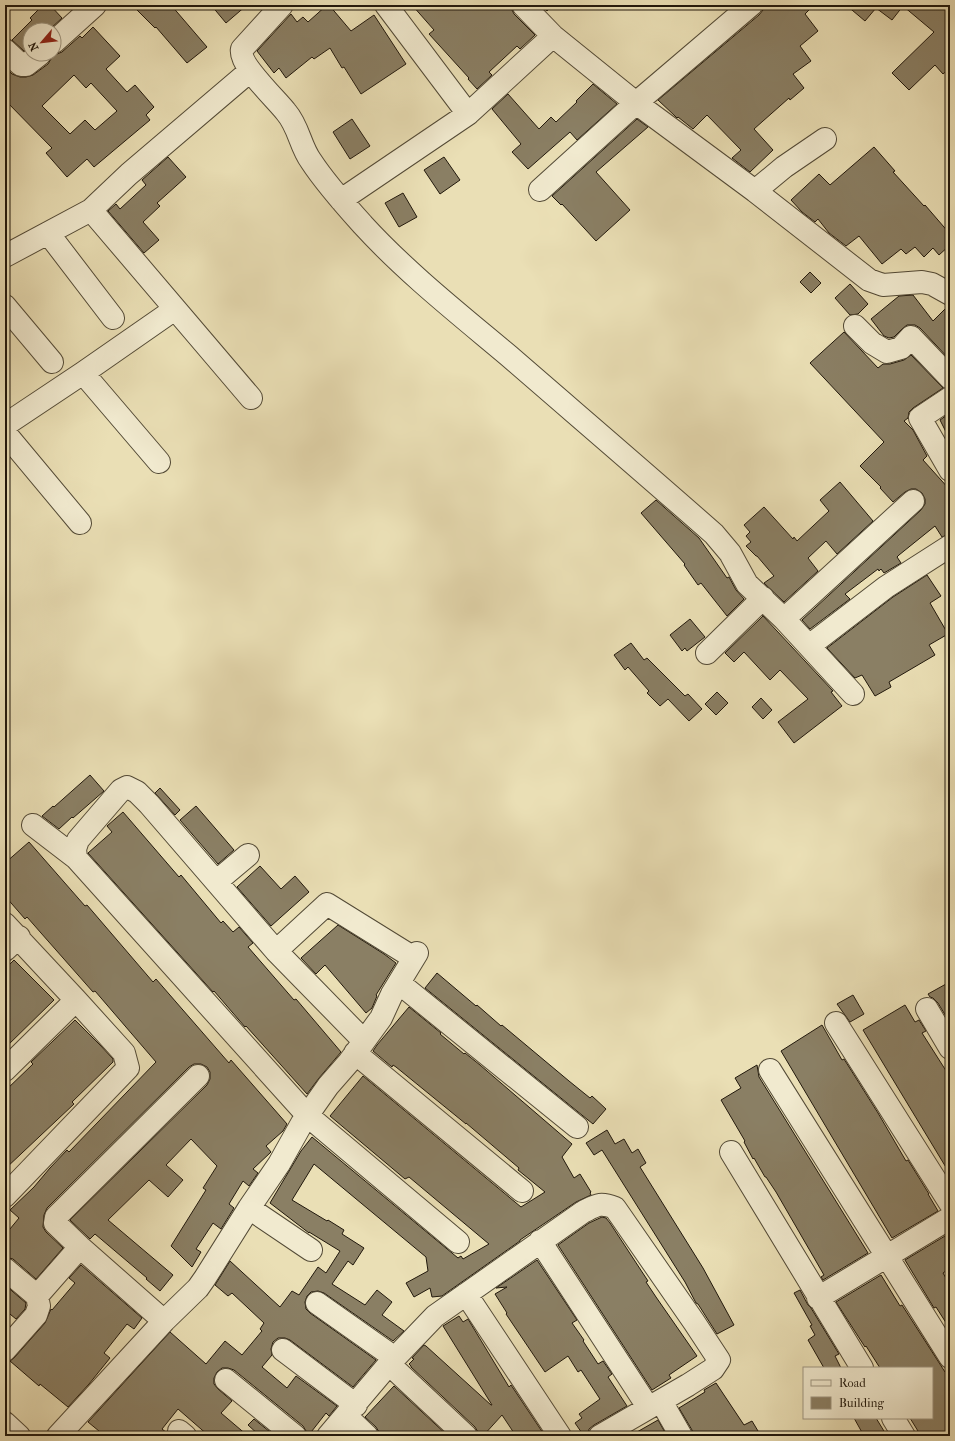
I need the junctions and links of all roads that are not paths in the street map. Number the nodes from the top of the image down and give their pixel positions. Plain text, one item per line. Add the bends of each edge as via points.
1 (96, 5) edge
2 (282, 5) edge
3 (386, 5) edge
4 (523, 5) edge
5 (751, 5) edge
6 (62, 35) edge
7 (553, 36) junction
8 (5, 50) edge
9 (30, 62) edge
10 (250, 71) junction
11 (636, 103) junction
12 (468, 114) junction
13 (825, 140) dead end
14 (540, 190) dead end
15 (755, 191) junction
16 (341, 200) junction
17 (91, 210) junction
18 (48, 233) junction
19 (5, 256) edge
20 (950, 294) edge
21 (5, 306) edge
22 (175, 309) junction
23 (113, 318) dead end
24 (855, 326) dead end
25 (52, 362) dead end
26 (82, 373) junction
27 (950, 378) edge
28 (251, 398) dead end
29 (950, 398) edge
30 (5, 425) edge
31 (5, 433) edge
32 (159, 462) dead end
33 (950, 470) edge
34 (913, 501) dead end
35 (80, 523) dead end
36 (950, 546) edge
37 (763, 598) junction
38 (784, 619) junction
39 (809, 646) junction
40 (707, 653) dead end
41 (853, 694) dead end
42 (33, 825) dead end
43 (248, 855) dead end
44 (76, 858) junction
45 (217, 881) junction
46 (10, 937) edge
47 (276, 950) junction
48 (399, 983) junction
49 (76, 1000) junction
50 (927, 1009) dead end
51 (836, 1023) dead end
52 (359, 1047) junction
53 (950, 1048) edge
54 (5, 1070) edge
55 (770, 1070) dead end
56 (198, 1076) dead end
57 (307, 1115) junction
58 (577, 1127) dead end
59 (731, 1152) dead end
60 (522, 1191) dead end
61 (5, 1196) edge
62 (950, 1203) edge
63 (249, 1208) junction
64 (950, 1218) edge
65 (540, 1241) junction
66 (458, 1242) dead end
67 (80, 1247) junction
68 (311, 1250) dead end
69 (888, 1257) junction
70 (5, 1269) edge
71 (466, 1294) junction
72 (36, 1296) junction
73 (818, 1298) junction
74 (317, 1303) dead end
75 (164, 1321) junction
76 (5, 1350) edge
77 (282, 1350) dead end
78 (950, 1357) edge
79 (392, 1361) junction
80 (861, 1367) edge
81 (226, 1380) dead end
82 (655, 1404) junction
83 (351, 1410) junction
84 (894, 1419) edge
85 (5, 1424) edge
86 (19, 1436) edge
87 (58, 1436) edge
88 (295, 1436) edge
89 (328, 1436) edge
90 (367, 1436) edge
91 (466, 1436) edge
92 (560, 1436) edge
93 (600, 1436) edge
94 (681, 1436) edge
95 (904, 1436) edge

1 - 6 street
2 - 10 street via 242,49 242,56
3 - 12 street
4 - 7 street
5 - 11 street
7 - 11 street
7 - 12 street
8 - 9 street via 21,65
10 - 16 street via 287,113 296,126 310,160
10 - 17 street via 129,174
11 - 14 street
11 - 15 street
12 - 16 street
13 - 15 street via 784,167
15 - 20 street via 869,280 883,285 922,282 932,284
16 - 37 street via 413,274 714,534 730,553 747,584
17 - 18 street
17 - 22 street
18 - 19 street
18 - 23 street
21 - 25 street
22 - 26 street
22 - 28 street
24 - 27 street via 872,343 887,352 901,348 911,337
26 - 30 street
26 - 32 street
29 - 33 street via 920,418
31 - 35 street
34 - 38 street
36 - 39 street via 886,587
37 - 38 street
37 - 40 street
38 - 39 street
39 - 41 street
42 - 44 street
43 - 45 street
44 - 45 street via 78,840 121,790 132,782 137,792
44 - 57 street
45 - 47 street
46 - 49 street
47 - 48 street via 327,904 415,956
47 - 52 street
48 - 52 street via 381,1018
48 - 58 street
49 - 54 street
49 - 61 street via 124,1053 128,1068
50 - 53 street
51 - 62 street
52 - 57 street
52 - 60 street
55 - 69 street
56 - 67 street via 56,1217 55,1223
57 - 63 street via 280,1164
57 - 66 street
59 - 73 street
63 - 68 street
63 - 75 street via 198,1288
64 - 69 street
65 - 71 street
65 - 82 street
65 - 82 street via 595,1206 605,1204 615,1208 719,1360 713,1369
67 - 72 street
67 - 75 street
69 - 73 street
69 - 78 street
70 - 72 street
71 - 79 street via 435,1316
71 - 92 street
72 - 76 street via 39,1306 36,1315
73 - 80 street
74 - 79 street
75 - 87 street
77 - 83 street
79 - 83 street
79 - 91 street
81 - 88 street
82 - 93 street
82 - 94 street
83 - 89 street
83 - 90 street
84 - 95 street
85 - 86 street

